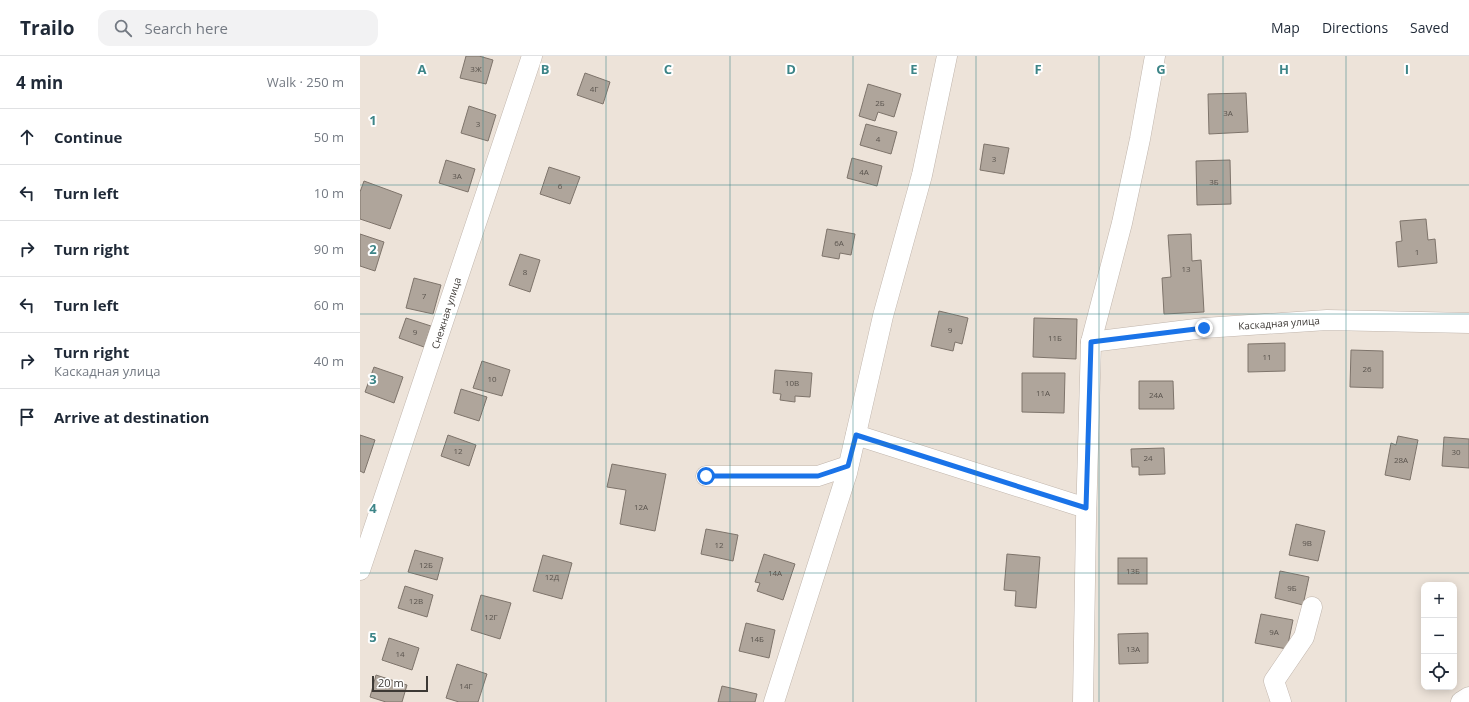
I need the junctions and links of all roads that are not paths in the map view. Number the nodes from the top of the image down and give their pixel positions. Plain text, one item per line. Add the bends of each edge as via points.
1 (532, 56) edge
2 (947, 56) edge
3 (1155, 56) edge
4 (1469, 323) edge
5 (1091, 342) junction
6 (856, 435) junction
7 (848, 466) junction
8 (706, 476) dead end
9 (1086, 508) junction
10 (360, 570) edge
11 (1312, 607) dead end
12 (1469, 697) edge
13 (774, 702) edge
14 (1083, 702) edge
15 (1281, 702) edge
16 (1461, 702) edge

1 - 10 street, Снежная улица
2 - 6 street via 922,175 883,316
3 - 5 street via 1122,223
4 - 5 street, Каскадная улица via 1328,320 1204,328
5 - 9 street
6 - 7 street
6 - 9 street
7 - 8 street via 818,476
7 - 13 street
9 - 14 street
11 - 15 street via 1304,637 1274,681
12 - 16 street

